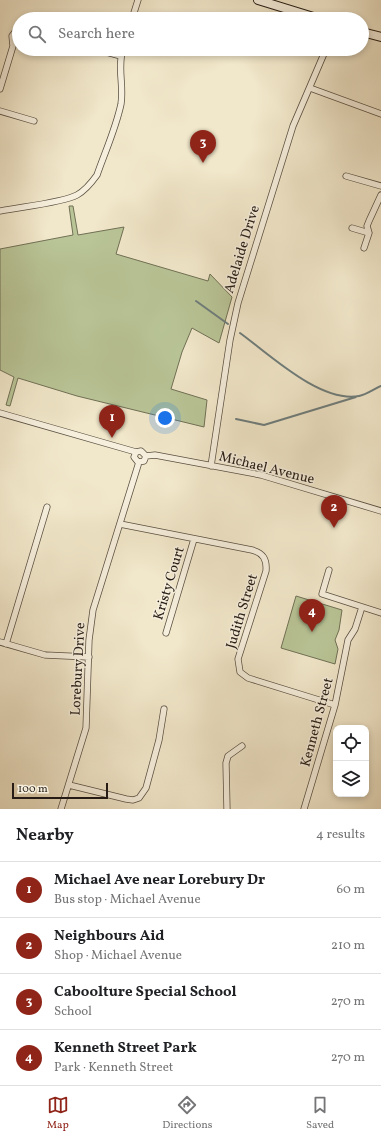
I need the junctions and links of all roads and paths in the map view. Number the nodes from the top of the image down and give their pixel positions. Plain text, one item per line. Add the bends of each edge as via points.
1 (138, 0) edge
2 (258, 0) edge
3 (134, 12) edge
4 (297, 12) edge
5 (369, 34) edge
6 (381, 37) edge
7 (12, 49) edge
8 (121, 56) edge
9 (323, 56) edge
10 (310, 88) junction
11 (0, 89) edge
12 (0, 111) edge
13 (381, 114) edge
14 (34, 121) dead end
15 (346, 176) dead end
16 (381, 186) edge
17 (381, 195) edge
18 (0, 211) edge
19 (352, 228) dead end
20 (369, 233) junction
21 (364, 248) dead end
22 (0, 413) edge
23 (136, 452) junction
24 (146, 456) junction
25 (139, 462) junction
26 (211, 466) junction
27 (47, 507) dead end
28 (381, 511) edge
29 (120, 524) junction
30 (194, 539) junction
31 (329, 570) dead end
32 (362, 607) junction
33 (381, 613) edge
34 (166, 633) dead end
35 (3, 642) edge
36 (89, 657) junction
37 (335, 705) junction
38 (164, 709) dead end
39 (242, 746) dead end
40 (69, 785) junction
41 (62, 809) edge
42 (227, 809) edge
43 (304, 809) edge

1 - 3 street
2 - 4 main road
5 - 6 main road
7 - 11 street
8 - 18 street via 121,104 97,175 90,184 76,196 66,199
9 - 10 street, Adelaide Drive
10 - 13 street
10 - 26 street, Adelaide Drive via 293,126 235,312
12 - 14 street
15 - 16 street
17 - 20 street via 367,226
19 - 20 street
20 - 21 street
22 - 23 street
23 - 24 street via 142,451
23 - 25 street via 134,458
24 - 25 street
24 - 26 street, Michael Avenue via 155,455
25 - 29 street, Lorebury Drive
26 - 28 street, Michael Avenue via 260,475
27 - 35 street
29 - 30 street, Judith Street
29 - 36 street, Lorebury Drive via 93,610
30 - 34 street, Kristy Court
30 - 37 street, Judith Street via 257,552 265,560 266,571 238,659 240,672 248,678
31 - 32 street via 322,594
32 - 33 street
32 - 37 street, Kenneth Street via 355,629 348,640
35 - 36 street via 45,655
36 - 40 street, Lorebury Drive via 86,728
37 - 43 street, Kenneth Street
38 - 40 street via 159,740 146,788 139,798 126,799
39 - 42 street via 228,756 226,763
40 - 41 street, Lorebury Drive

